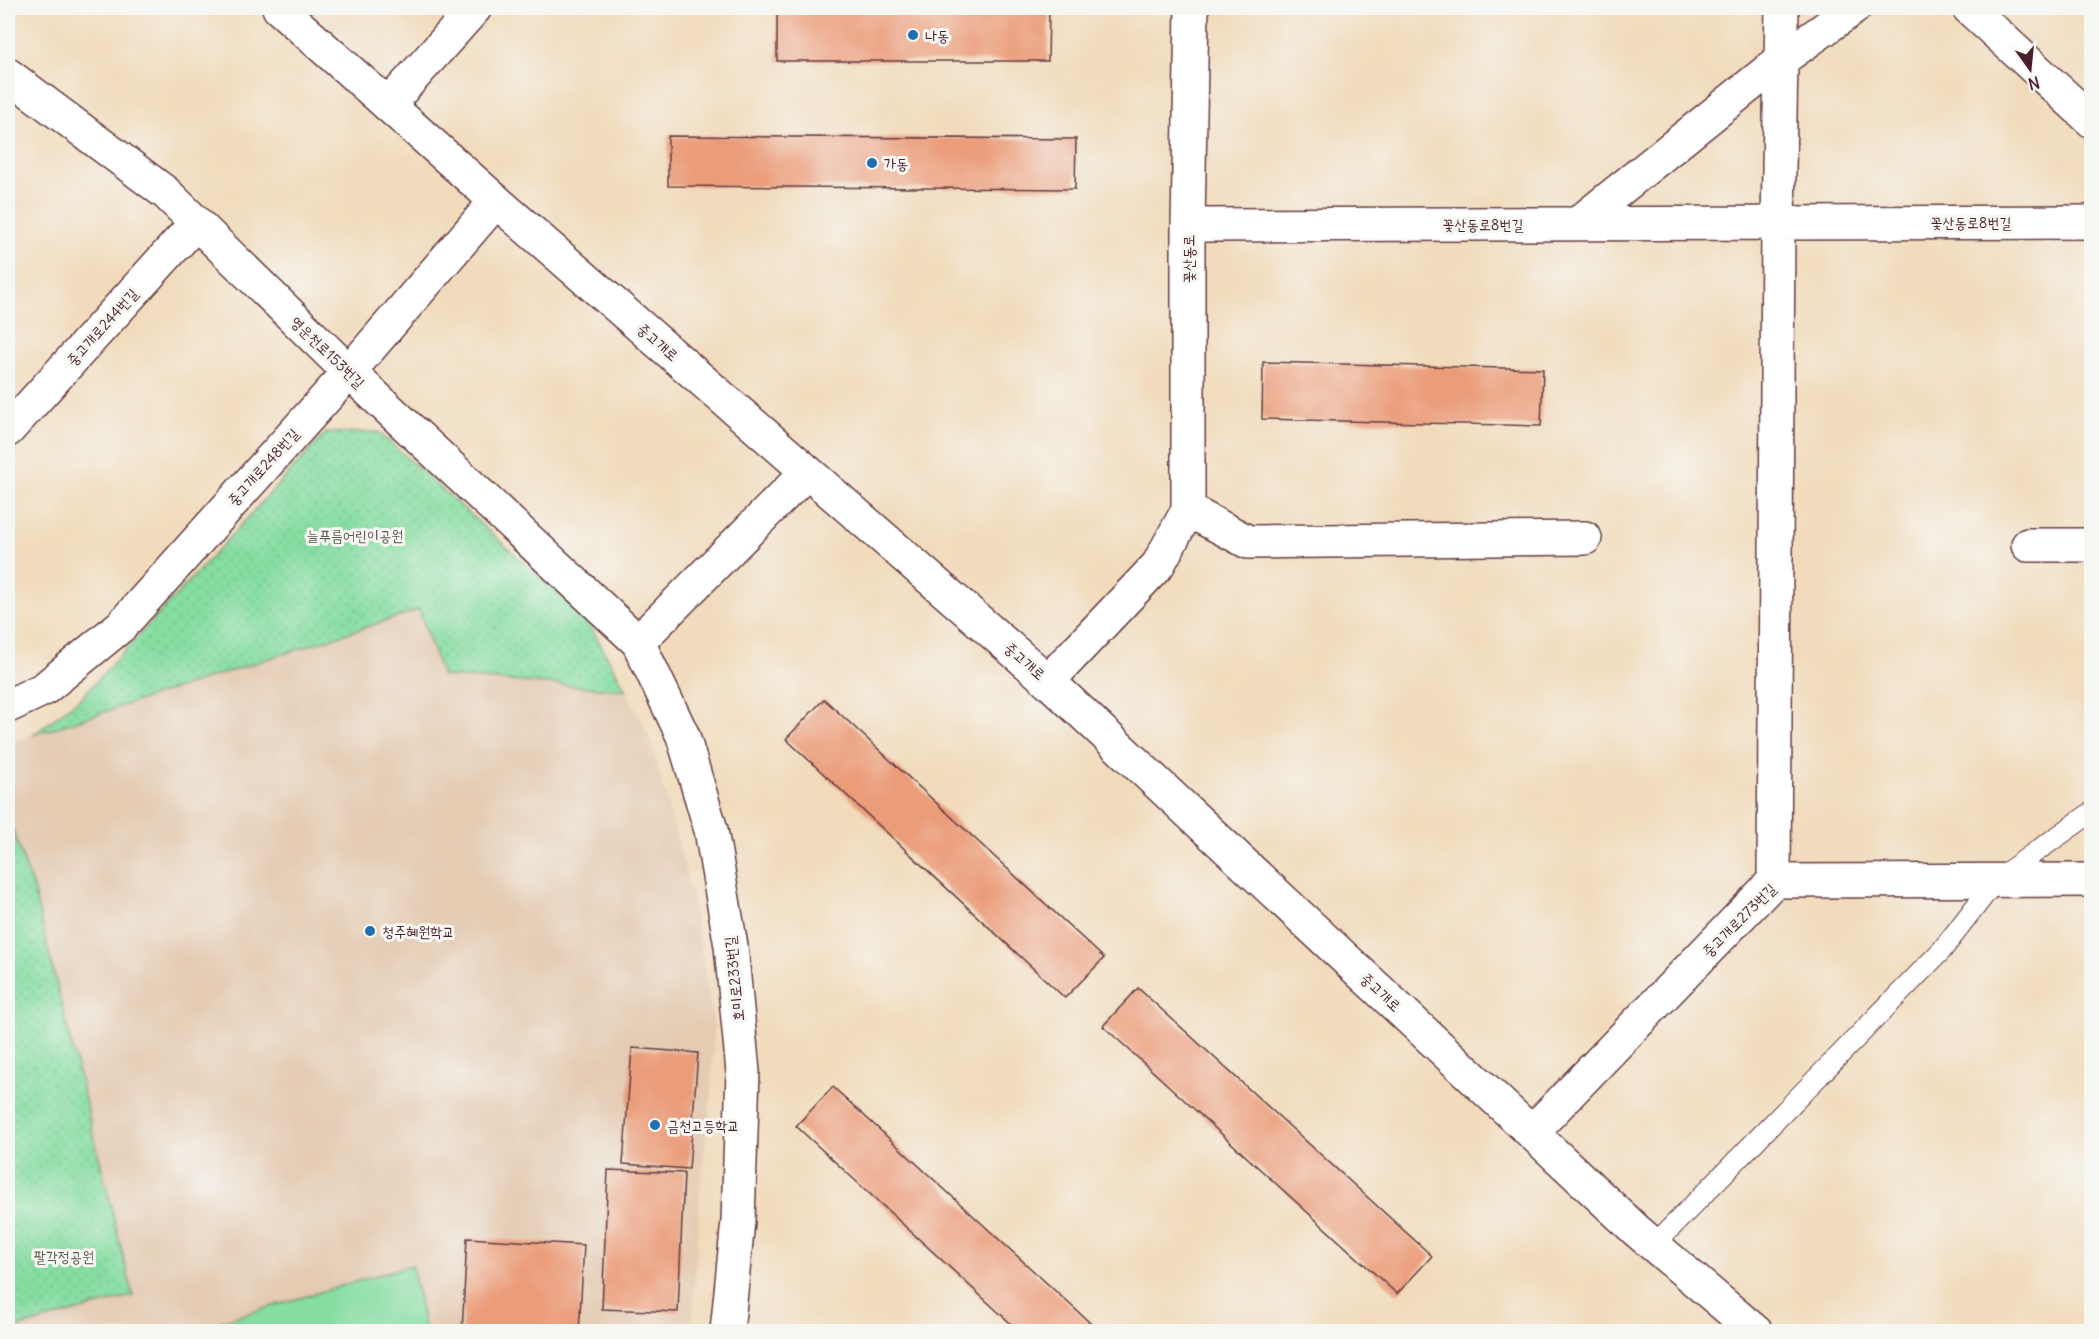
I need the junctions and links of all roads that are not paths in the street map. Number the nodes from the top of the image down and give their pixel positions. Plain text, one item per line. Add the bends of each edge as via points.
1 (279, 8) edge
2 (475, 8) edge
3 (1192, 8) edge
4 (1782, 8) edge
5 (1854, 8) edge
6 (1969, 8) edge
7 (1780, 60) junction
8 (12, 88) edge
9 (388, 105) junction
10 (2091, 120) edge
11 (496, 201) junction
12 (2091, 222) edge
13 (196, 223) junction
14 (1778, 223) junction
15 (1577, 224) junction
16 (1188, 225) junction
17 (349, 372) junction
18 (8, 430) edge
19 (807, 472) junction
20 (1188, 510) junction
21 (1586, 538) dead end
22 (2028, 545) dead end
23 (2091, 545) edge
24 (638, 642) junction
25 (1047, 681) junction
26 (8, 706) edge
27 (2091, 812) edge
28 (1996, 880) junction
29 (2091, 880) edge
30 (1774, 881) junction
31 (1532, 1132) junction
32 (1654, 1245) junction
33 (727, 1332) edge
34 (1756, 1332) edge

1 - 9 street, 중고개로
2 - 9 street
3 - 16 street, 꽃산동로
4 - 7 street
5 - 7 street
6 - 10 street
7 - 14 street
7 - 15 street
8 - 13 street, 영운천로153번길 via 166,193
9 - 11 street, 중고개로
11 - 17 street, 중고개로248번길
11 - 19 street, 중고개로
12 - 14 street, 꽃산동로8번길
13 - 17 street, 영운천로153번길
13 - 18 street, 중고개로244번길
14 - 15 street, 꽃산동로8번길
14 - 30 street
15 - 16 street, 꽃산동로8번길
16 - 20 street, 꽃산동로
17 - 24 street, 영운천로153번길
17 - 26 street, 중고개로248번길 via 121,626 44,689
19 - 24 street
19 - 25 street, 중고개로
20 - 21 street via 1248,542
20 - 25 street, 꽃산동로 via 1158,565
22 - 23 street
24 - 33 street, 호미로233번길 via 683,736 711,830 731,946 743,1072 738,1221
25 - 31 street, 중고개로
27 - 28 lane
28 - 29 street, 중고개로273번길
28 - 30 street, 중고개로273번길
28 - 32 lane via 1942,950
30 - 31 street, 중고개로273번길
31 - 32 street, 중고개로
32 - 34 street, 중고개로

